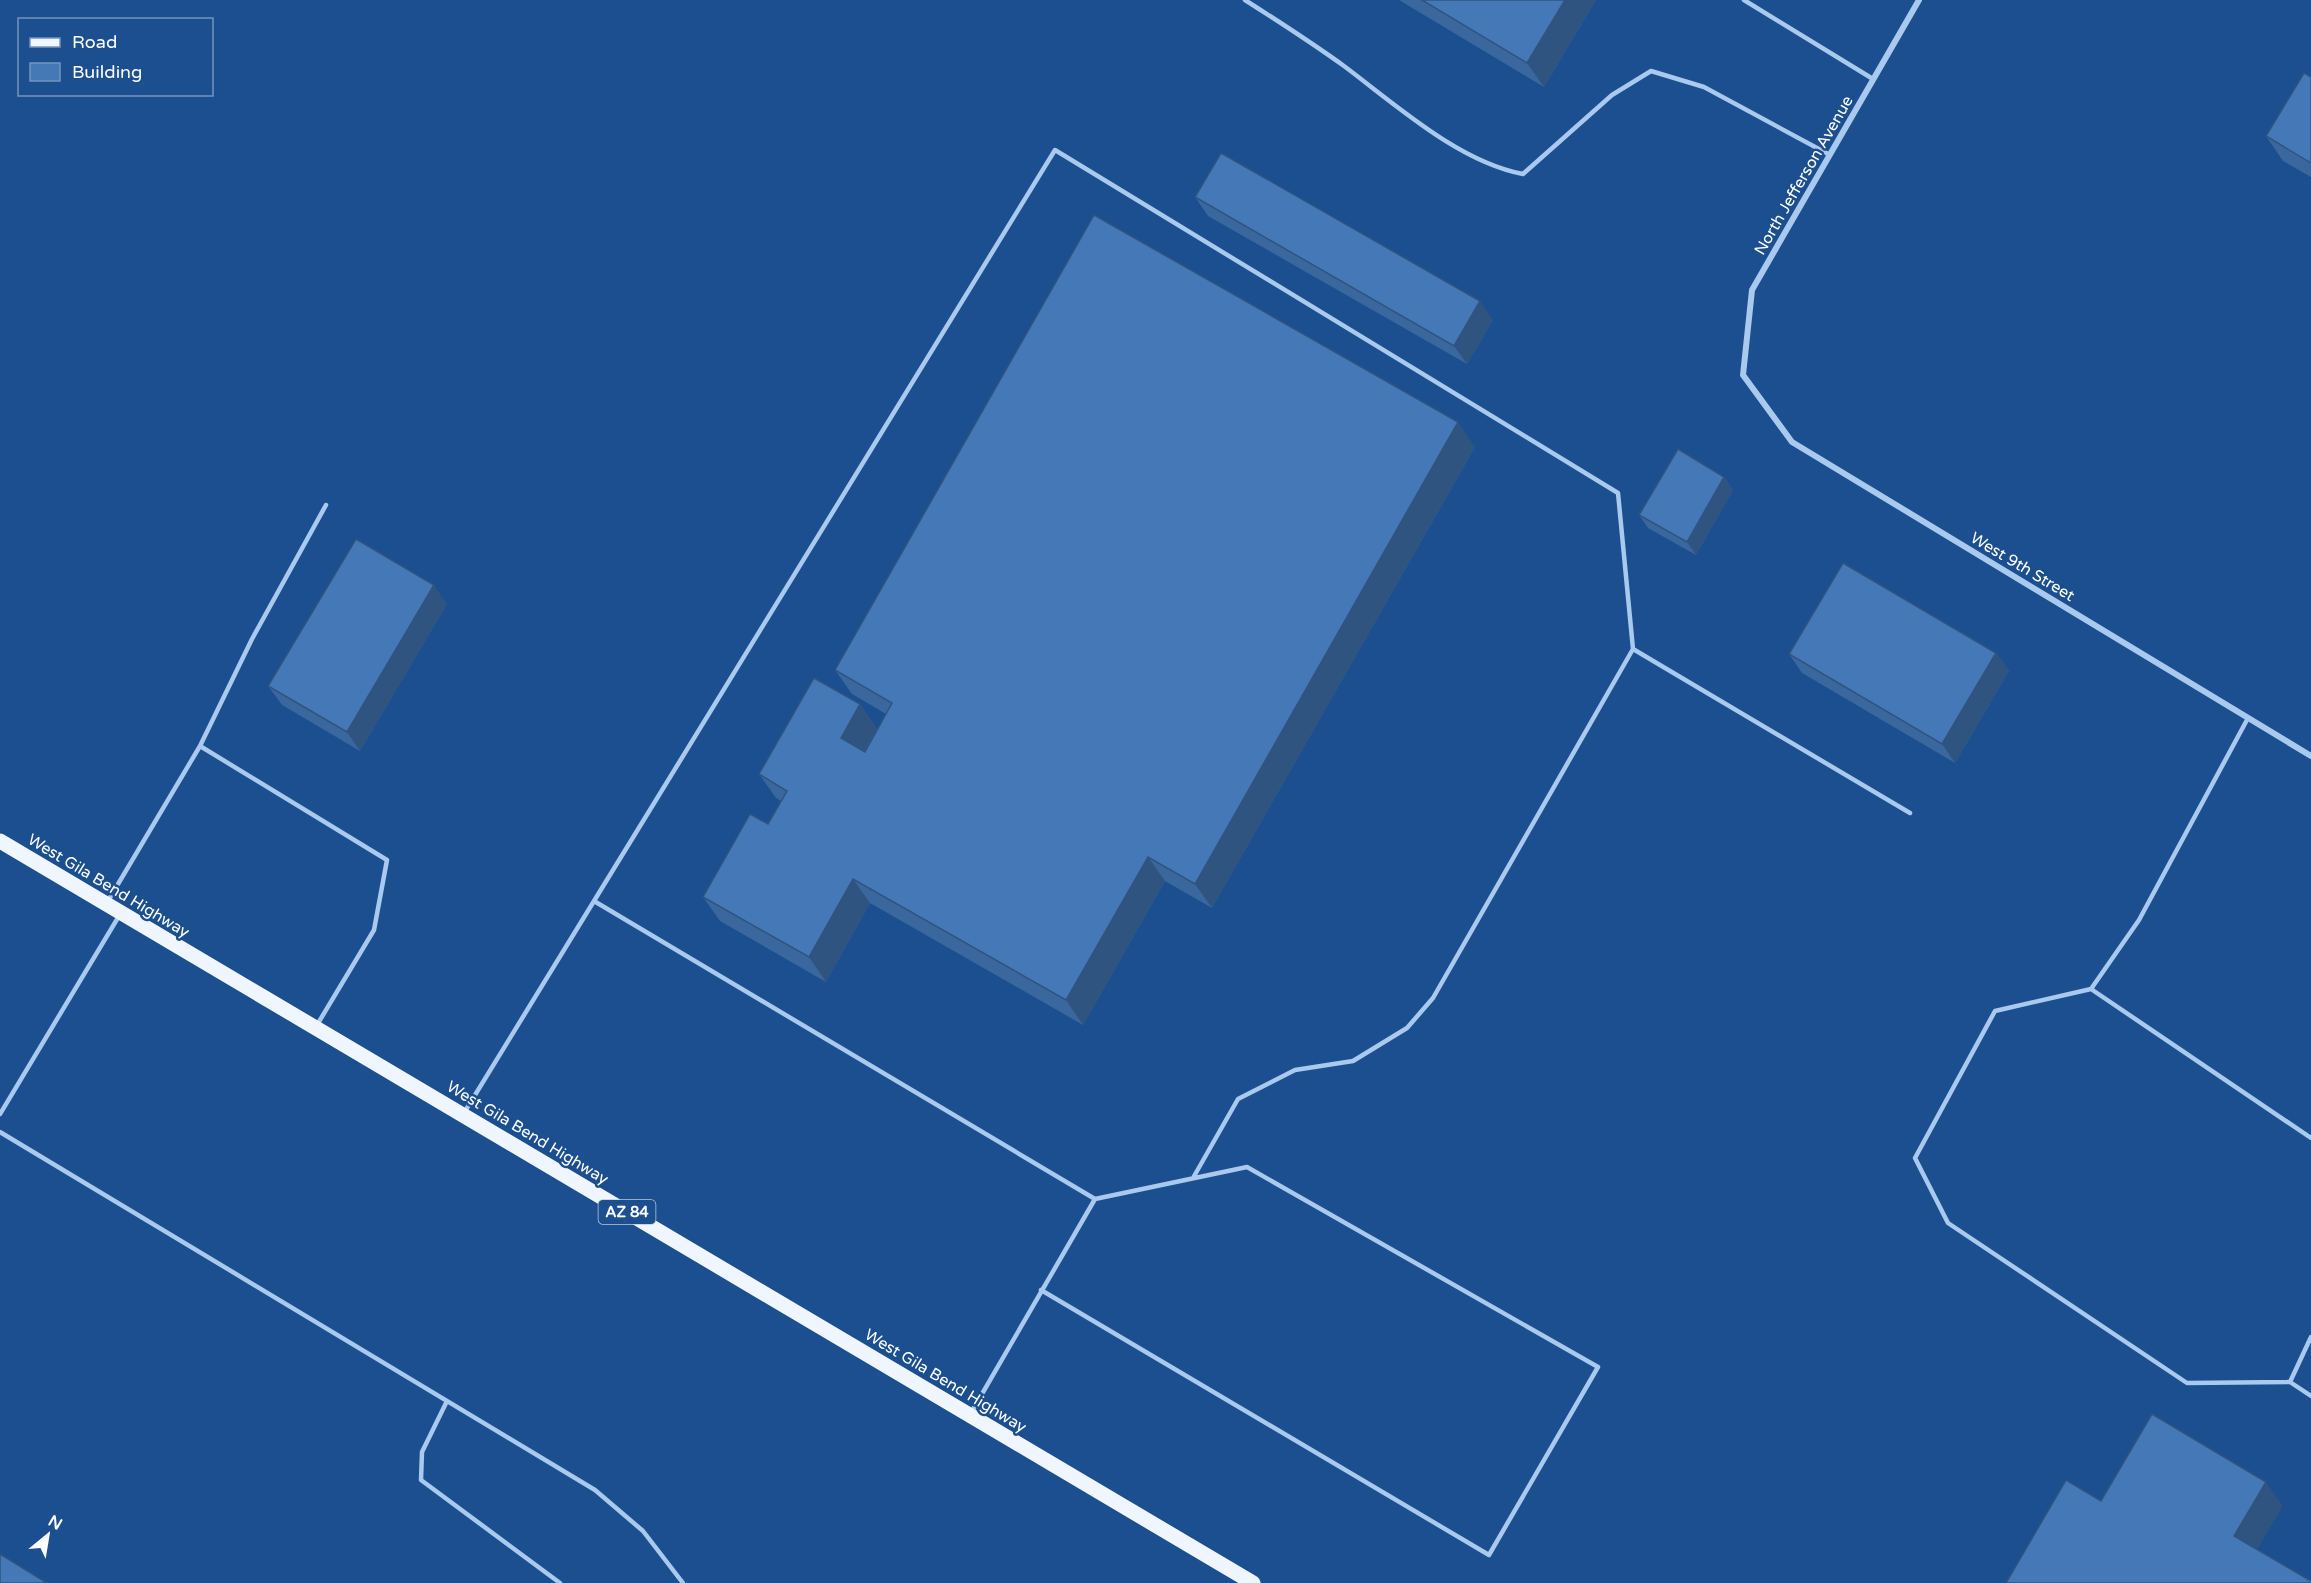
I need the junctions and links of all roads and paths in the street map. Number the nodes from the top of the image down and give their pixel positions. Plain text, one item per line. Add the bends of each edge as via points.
1 (1245, 0) edge
2 (1744, 0) edge
3 (1919, 0) edge
4 (1873, 79) junction
5 (1830, 155) junction
6 (1743, 375) joint
7 (326, 505) dead end
8 (1633, 649) junction
9 (2248, 718) junction
10 (200, 746) junction
11 (2311, 756) edge
12 (1910, 813) dead end
13 (0, 841) edge
14 (594, 901) junction
15 (106, 904) junction
16 (121, 913) junction
17 (2091, 989) junction
18 (315, 1027) junction
19 (0, 1114) edge
20 (463, 1115) junction
21 (0, 1132) edge
22 (2311, 1138) edge
23 (1193, 1178) junction
24 (1095, 1199) junction
25 (1041, 1290) junction
26 (2311, 1337) edge
27 (2290, 1382) junction
28 (2311, 1396) edge
29 (447, 1401) junction
30 (970, 1416) junction
31 (560, 1583) edge
32 (683, 1583) edge
33 (1253, 1583) edge

1 - 5 lane via 1310,42 1435,134 1499,170 1523,174 1612,95 1651,71 1704,87
2 - 4 lane
3 - 4 street, North Jefferson Avenue
4 - 5 street, North Jefferson Avenue
5 - 6 street, North Jefferson Avenue via 1752,290
6 - 9 street, West 9th Street via 1792,442
7 - 10 lane via 252,639
8 - 12 lane
8 - 14 lane via 1618,493 1055,150
8 - 23 lane via 1433,998 1407,1028 1353,1060 1295,1071 1238,1100
9 - 11 street, West 9th Street
9 - 17 lane via 2139,920
10 - 15 lane
10 - 18 lane via 387,860 374,930
13 - 15 main road, West Gila Bend Highway / AZ 84
14 - 20 lane
14 - 24 lane
15 - 16 main road, West Gila Bend Highway / AZ 84
16 - 18 main road, West Gila Bend Highway / AZ 84
16 - 19 lane
17 - 22 lane
17 - 27 lane via 1995,1011 1915,1158 1948,1223 2187,1383
18 - 20 main road, West Gila Bend Highway / AZ 84
20 - 30 main road, West Gila Bend Highway / AZ 84
21 - 29 lane
23 - 24 lane
23 - 25 lane via 1247,1167 1598,1367 1489,1555
24 - 25 lane
25 - 30 lane
26 - 27 lane
27 - 28 lane
29 - 31 lane via 422,1452 421,1480
29 - 32 lane via 596,1490 643,1532
30 - 33 main road, West Gila Bend Highway / AZ 84

